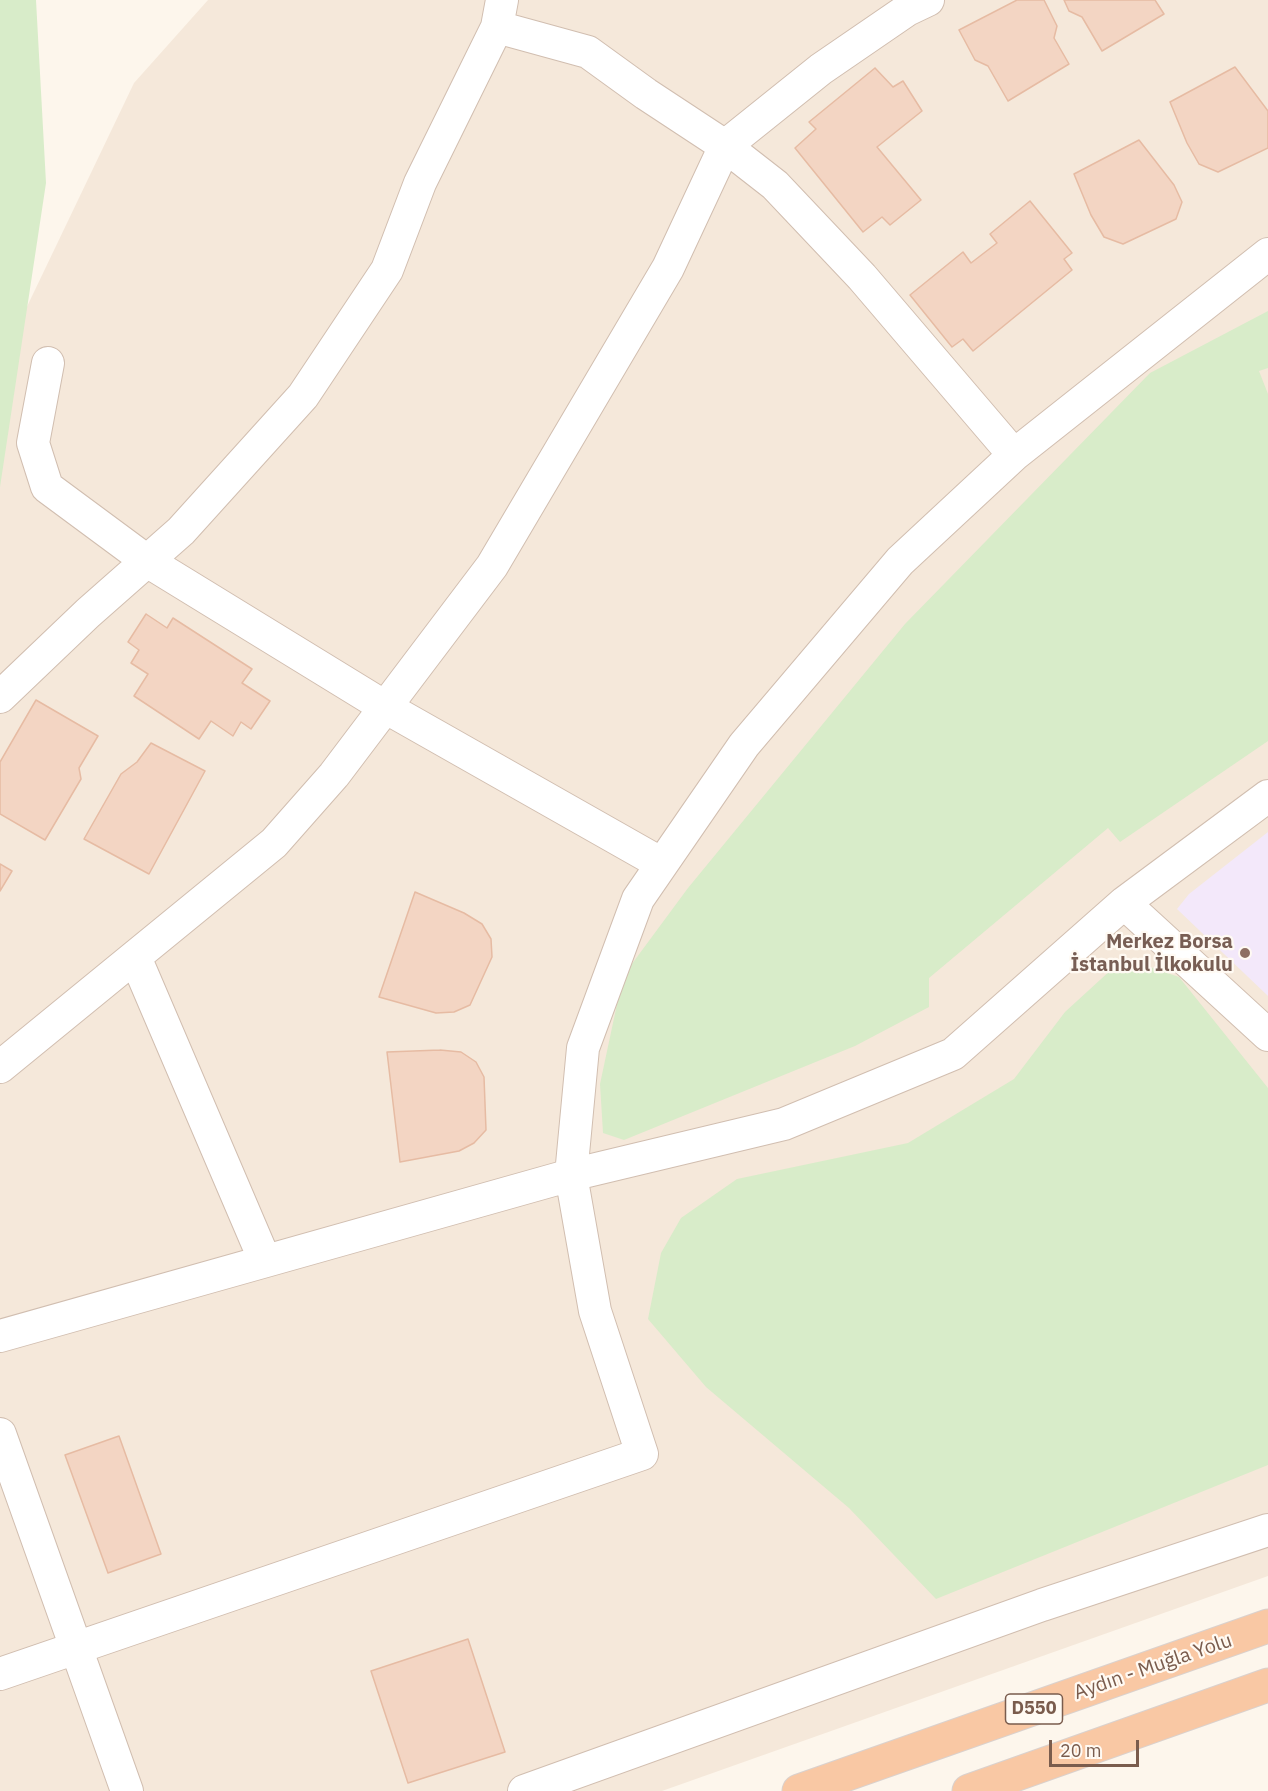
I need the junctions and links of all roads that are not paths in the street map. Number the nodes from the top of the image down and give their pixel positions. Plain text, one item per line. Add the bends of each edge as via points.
1 (928, 0) edge
2 (499, 14) edge
3 (725, 146) junction
4 (1268, 254) edge
5 (48, 363) dead end
6 (1014, 455) junction
7 (147, 561) junction
8 (0, 697) edge
9 (385, 707) junction
10 (1268, 796) edge
11 (662, 864) junction
12 (1124, 903) junction
13 (135, 957) junction
14 (1268, 1035) edge
15 (0, 1067) edge
16 (571, 1175) junction
17 (265, 1261) junction
18 (0, 1336) edge
19 (0, 1434) edge
20 (1268, 1530) edge
21 (1268, 1626) edge
22 (76, 1648) junction
23 (0, 1674) edge
24 (1268, 1685) edge
25 (127, 1791) edge
26 (524, 1791) edge
27 (799, 1791) edge
28 (969, 1791) edge

1 - 3 street via 821,69
2 - 3 street via 588,52
2 - 7 street via 420,183 387,270 303,396 181,531
3 - 6 street via 775,185 861,277
3 - 9 street via 668,268 492,566
4 - 6 street
5 - 7 street via 33,443 47,487
6 - 11 street via 900,561 744,745
7 - 8 street
7 - 9 street
9 - 11 street
9 - 13 street via 334,775 274,843
10 - 12 street
11 - 16 street via 638,899 583,1048
12 - 14 street
12 - 16 street via 953,1054 784,1124
13 - 15 street
13 - 17 street
16 - 17 street
16 - 22 street via 595,1311 642,1454
17 - 18 street
19 - 22 street
20 - 26 street via 1042,1605
21 - 27 highway, Aydın - Muğla Yolu / D550
22 - 23 street
22 - 25 street
24 - 28 highway

